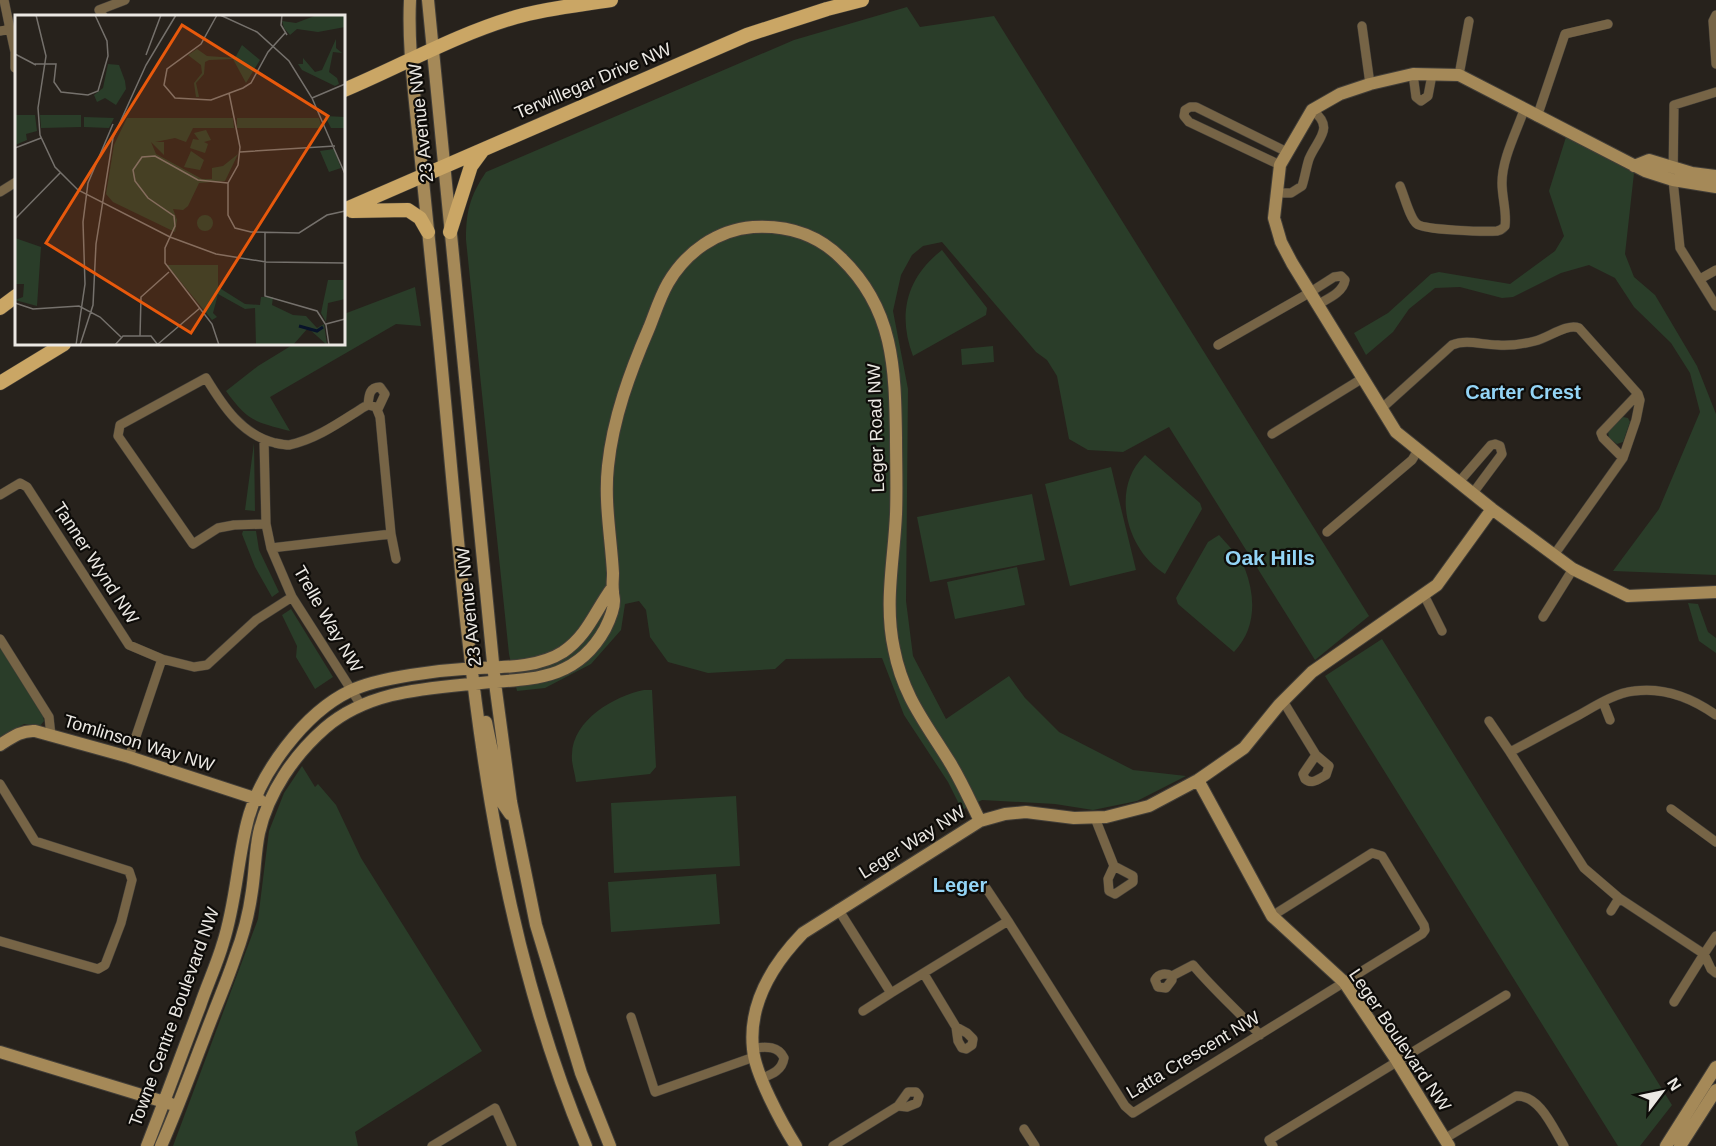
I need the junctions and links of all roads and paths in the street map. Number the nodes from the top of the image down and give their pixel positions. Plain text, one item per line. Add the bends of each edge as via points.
1 (4, 0) edge
2 (125, 0) edge
3 (410, 0) edge
4 (428, 0) edge
5 (611, 0) edge
6 (862, 0) edge
7 (102, 15) edge
8 (1716, 15) edge
9 (1469, 21) dead end
10 (1608, 24) dead end
11 (1362, 26) dead end
12 (10, 29) junction
13 (0, 31) edge
14 (432, 50) junction
15 (411, 60) junction
16 (1716, 64) edge
17 (15, 68) edge
18 (1413, 74) junction
19 (1432, 75) junction
20 (1460, 75) junction
21 (1370, 84) junction
22 (345, 90) edge
23 (1716, 92) edge
24 (1312, 110) junction
25 (1524, 110) junction
26 (1537, 117) junction
27 (488, 146) junction
28 (1287, 152) junction
29 (1280, 165) junction
30 (444, 166) junction
31 (1634, 166) junction
32 (1672, 167) junction
33 (422, 175) junction
34 (1716, 176) edge
35 (1673, 180) junction
36 (15, 183) edge
37 (1400, 186) dead end
38 (1716, 187) edge
39 (0, 192) edge
40 (1276, 193) junction
41 (345, 211) edge
42 (345, 211) edge
43 (428, 232) junction
44 (450, 232) junction
45 (1716, 270) edge
46 (1700, 279) junction
47 (1309, 293) junction
48 (15, 297) edge
49 (1317, 305) junction
50 (1716, 306) edge
51 (0, 308) edge
52 (62, 345) edge
53 (1218, 345) dead end
54 (1363, 378) junction
55 (0, 383) edge
56 (1638, 394) junction
57 (368, 405) junction
58 (378, 409) junction
59 (1381, 409) junction
60 (1272, 434) dead end
61 (264, 440) junction
62 (1418, 450) junction
63 (1623, 458) junction
64 (1460, 482) junction
65 (1473, 493) junction
66 (0, 495) edge
67 (1492, 509) junction
68 (266, 524) junction
69 (1327, 532) dead end
70 (391, 534) junction
71 (271, 548) junction
72 (1554, 555) junction
73 (396, 559) dead end
74 (1573, 568) junction
75 (612, 588) junction
76 (1716, 592) edge
77 (1424, 595) junction
78 (292, 597) junction
79 (1543, 617) dead end
80 (1442, 631) dead end
81 (0, 639) edge
82 (162, 659) junction
83 (483, 668) junction
84 (475, 683) junction
85 (495, 683) junction
86 (350, 691) junction
87 (1283, 701) junction
88 (1603, 702) junction
89 (361, 705) junction
90 (1716, 715) edge
91 (1610, 720) dead end
92 (1489, 721) dead end
93 (51, 736) junction
94 (0, 745) edge
95 (1510, 753) junction
96 (1316, 755) dead end
97 (129, 757) junction
98 (1198, 780) junction
99 (0, 784) edge
100 (255, 798) junction
101 (269, 804) junction
102 (1671, 809) dead end
103 (1095, 818) junction
104 (514, 820) junction
105 (980, 821) junction
106 (1716, 842) edge
107 (1113, 866) dead end
108 (986, 888) dead end
109 (1618, 898) junction
110 (838, 909) junction
111 (1611, 911) dead end
112 (1272, 916) junction
113 (1008, 921) junction
114 (1716, 936) edge
115 (0, 941) edge
116 (1704, 954) junction
117 (1716, 962) edge
118 (1716, 973) edge
119 (924, 974) junction
120 (1172, 976) dead end
121 (1344, 982) junction
122 (891, 993) junction
123 (1506, 995) dead end
124 (1674, 1002) dead end
125 (863, 1011) dead end
126 (631, 1017) dead end
127 (956, 1027) dead end
128 (1260, 1035) junction
129 (0, 1052) edge
130 (753, 1052) junction
131 (1397, 1061) junction
132 (1716, 1067) edge
133 (762, 1078) junction
134 (1716, 1090) edge
135 (164, 1102) junction
136 (178, 1106) junction
137 (898, 1106) dead end
138 (1024, 1129) dead end
139 (1447, 1142) edge
140 (147, 1146) edge
141 (161, 1146) edge
142 (432, 1146) edge
143 (512, 1146) edge
144 (586, 1146) edge
145 (609, 1146) edge
146 (796, 1146) edge
147 (833, 1146) edge
148 (1035, 1146) edge
149 (1273, 1146) edge
150 (1564, 1146) edge
151 (1666, 1146) edge
152 (1680, 1146) edge

1 - 12 street
2 - 7 street via 99,10
3 - 15 street, 23 Avenue NW
4 - 14 street, 23 Avenue NW
5 - 14 main road via 519,16
6 - 27 main road, Terwillegar Drive NW via 747,36
8 - 16 street
9 - 20 street
10 - 26 street via 1565,34
11 - 21 street
12 - 13 street
12 - 17 street
14 - 15 main road
14 - 30 street, 23 Avenue NW
15 - 22 main road
15 - 33 street, 23 Avenue NW
18 - 19 street
18 - 19 street via 1416,98 1421,101 1428,96
18 - 21 street
19 - 20 street
20 - 25 street
21 - 24 street via 1340,94
23 - 32 street via 1674,105
24 - 28 street
24 - 40 street via 1324,123 1324,131 1302,186 1291,193
25 - 26 street
25 - 37 street via 1503,172 1506,226 1502,229 1419,226
26 - 31 street
27 - 30 main road, Terwillegar Drive NW
27 - 44 main road via 471,166
28 - 29 street
28 - 29 street via 1196,107 1185,110 1184,116 1190,122
29 - 40 street
30 - 33 main road, Terwillegar Drive NW
30 - 44 street, 23 Avenue NW
31 - 32 street via 1649,160
31 - 35 street
32 - 34 street
32 - 35 street
33 - 41 main road, Terwillegar Drive NW
33 - 43 street, 23 Avenue NW
35 - 38 street
35 - 46 street via 1680,248
36 - 39 street
40 - 47 street via 1274,218 1281,242
42 - 43 main road via 408,210 420,218
43 - 83 street, 23 Avenue NW via 457,522
44 - 83 street, 23 Avenue NW
45 - 46 street
46 - 50 street
47 - 49 street
47 - 49 street via 1338,275 1345,280 1341,290
47 - 53 street
48 - 51 main road
49 - 54 street
52 - 55 main road
54 - 59 street
54 - 60 street
56 - 59 street via 1576,327 1519,344 1452,345
56 - 63 street via 1636,420
56 - 63 street via 1601,433
57 - 58 street
57 - 58 street via 370,391 380,387 385,394
57 - 61 street via 322,433 287,445
58 - 70 street
59 - 62 street via 1396,432
61 - 68 street, Trelle Way NW
61 - 68 street via 223,406 206,378 120,426 118,436 193,544 218,528
62 - 64 street
62 - 69 street via 1412,460
63 - 72 street
64 - 65 street
64 - 65 street via 1491,445 1500,446 1502,454
65 - 67 street
66 - 82 street, Tanner Wynd NW via 20,483 27,487 129,645
67 - 72 street
67 - 77 street, Leger Way NW via 1437,585
68 - 71 street, Trelle Way NW
70 - 71 street
70 - 73 street
71 - 78 street, Trelle Way NW
72 - 74 street
74 - 76 street via 1628,596
74 - 79 street
75 - 83 street via 583,634 563,651 543,661
75 - 85 street, Leger Road NW via 615,604 605,629 588,652 572,665 534,680
75 - 105 street, Leger Road NW via 607,510 615,423 634,362 664,289 691,253 710,240 744,228 783,227 822,242 864,285 889,339 895,396 896,515 889,591 892,644 913,704 951,764
77 - 80 street
77 - 87 street, Leger Way NW via 1312,672
78 - 82 street, Tanner Wynd NW via 256,620 207,664 194,667
78 - 86 street, Trelle Way NW
81 - 93 street via 49,717
82 - 97 street
83 - 84 street, 23 Avenue NW
83 - 85 street, 23 Avenue NW
83 - 86 street, Towne Centre Boulevard NW via 384,680
84 - 85 street, Leger Road NW
84 - 89 street, Towne Centre Boulevard NW via 390,694
84 - 104 street via 503,804
84 - 144 street, 23 Avenue NW via 489,802 510,908 543,1024
85 - 104 street, 23 Avenue NW
86 - 89 street, Trelle Way NW
86 - 100 street, Towne Centre Boulevard NW via 295,735
87 - 96 street
87 - 98 street, Leger Way NW via 1244,748
88 - 90 street via 1633,691 1664,692 1700,704
88 - 91 street
88 - 95 street
89 - 101 street, Towne Centre Boulevard NW via 305,747
92 - 95 street
93 - 94 street, Tomlinson Way NW via 27,730
93 - 97 street, Tomlinson Way NW
95 - 109 street via 1584,868
97 - 100 street, Tomlinson Way NW
98 - 103 street, Leger Way NW via 1137,810
98 - 112 street, Leger Boulevard NW
99 - 115 street via 34,841 129,871 132,880 122,923 105,965 98,969
100 - 101 street, Tomlinson Way NW
100 - 135 street, Towne Centre Boulevard NW via 223,944
101 - 136 street, Towne Centre Boulevard NW via 259,832 252,894 236,955
102 - 106 street
103 - 105 street, Leger Way NW via 1026,812
103 - 107 street
104 - 145 street, 23 Avenue NW via 554,989
105 - 110 street, Leger Way NW
108 - 113 street, Latta Crescent NW
109 - 111 street
109 - 116 street
110 - 122 street
110 - 130 street, Leger Way NW via 803,933 771,972 754,1018
112 - 121 street, Leger Boulevard NW
112 - 121 street, Latta Crescent NW via 1372,854 1382,856 1425,930
113 - 119 street
113 - 128 street, Latta Crescent NW via 1129,1112 1138,1112
114 - 116 street
116 - 117 street
116 - 118 street
116 - 124 street
119 - 122 street
119 - 127 street
120 - 128 street via 1193,965
121 - 128 street, Latta Crescent NW
121 - 131 street, Leger Boulevard NW
122 - 125 street
123 - 131 street
126 - 130 street via 655,1092
129 - 135 street
130 - 133 street, Leger Way NW
130 - 133 street via 769,1047 784,1058 774,1074
131 - 139 street, Leger Boulevard NW
131 - 149 street via 1269,1140
132 - 151 street
133 - 146 street, Leger Way NW via 782,1125
134 - 152 street
135 - 136 street
135 - 140 street, Towne Centre Boulevard NW
136 - 141 street, Towne Centre Boulevard NW
137 - 147 street
138 - 148 street
139 - 150 street via 1516,1096 1525,1095 1537,1104
142 - 143 street via 495,1108

